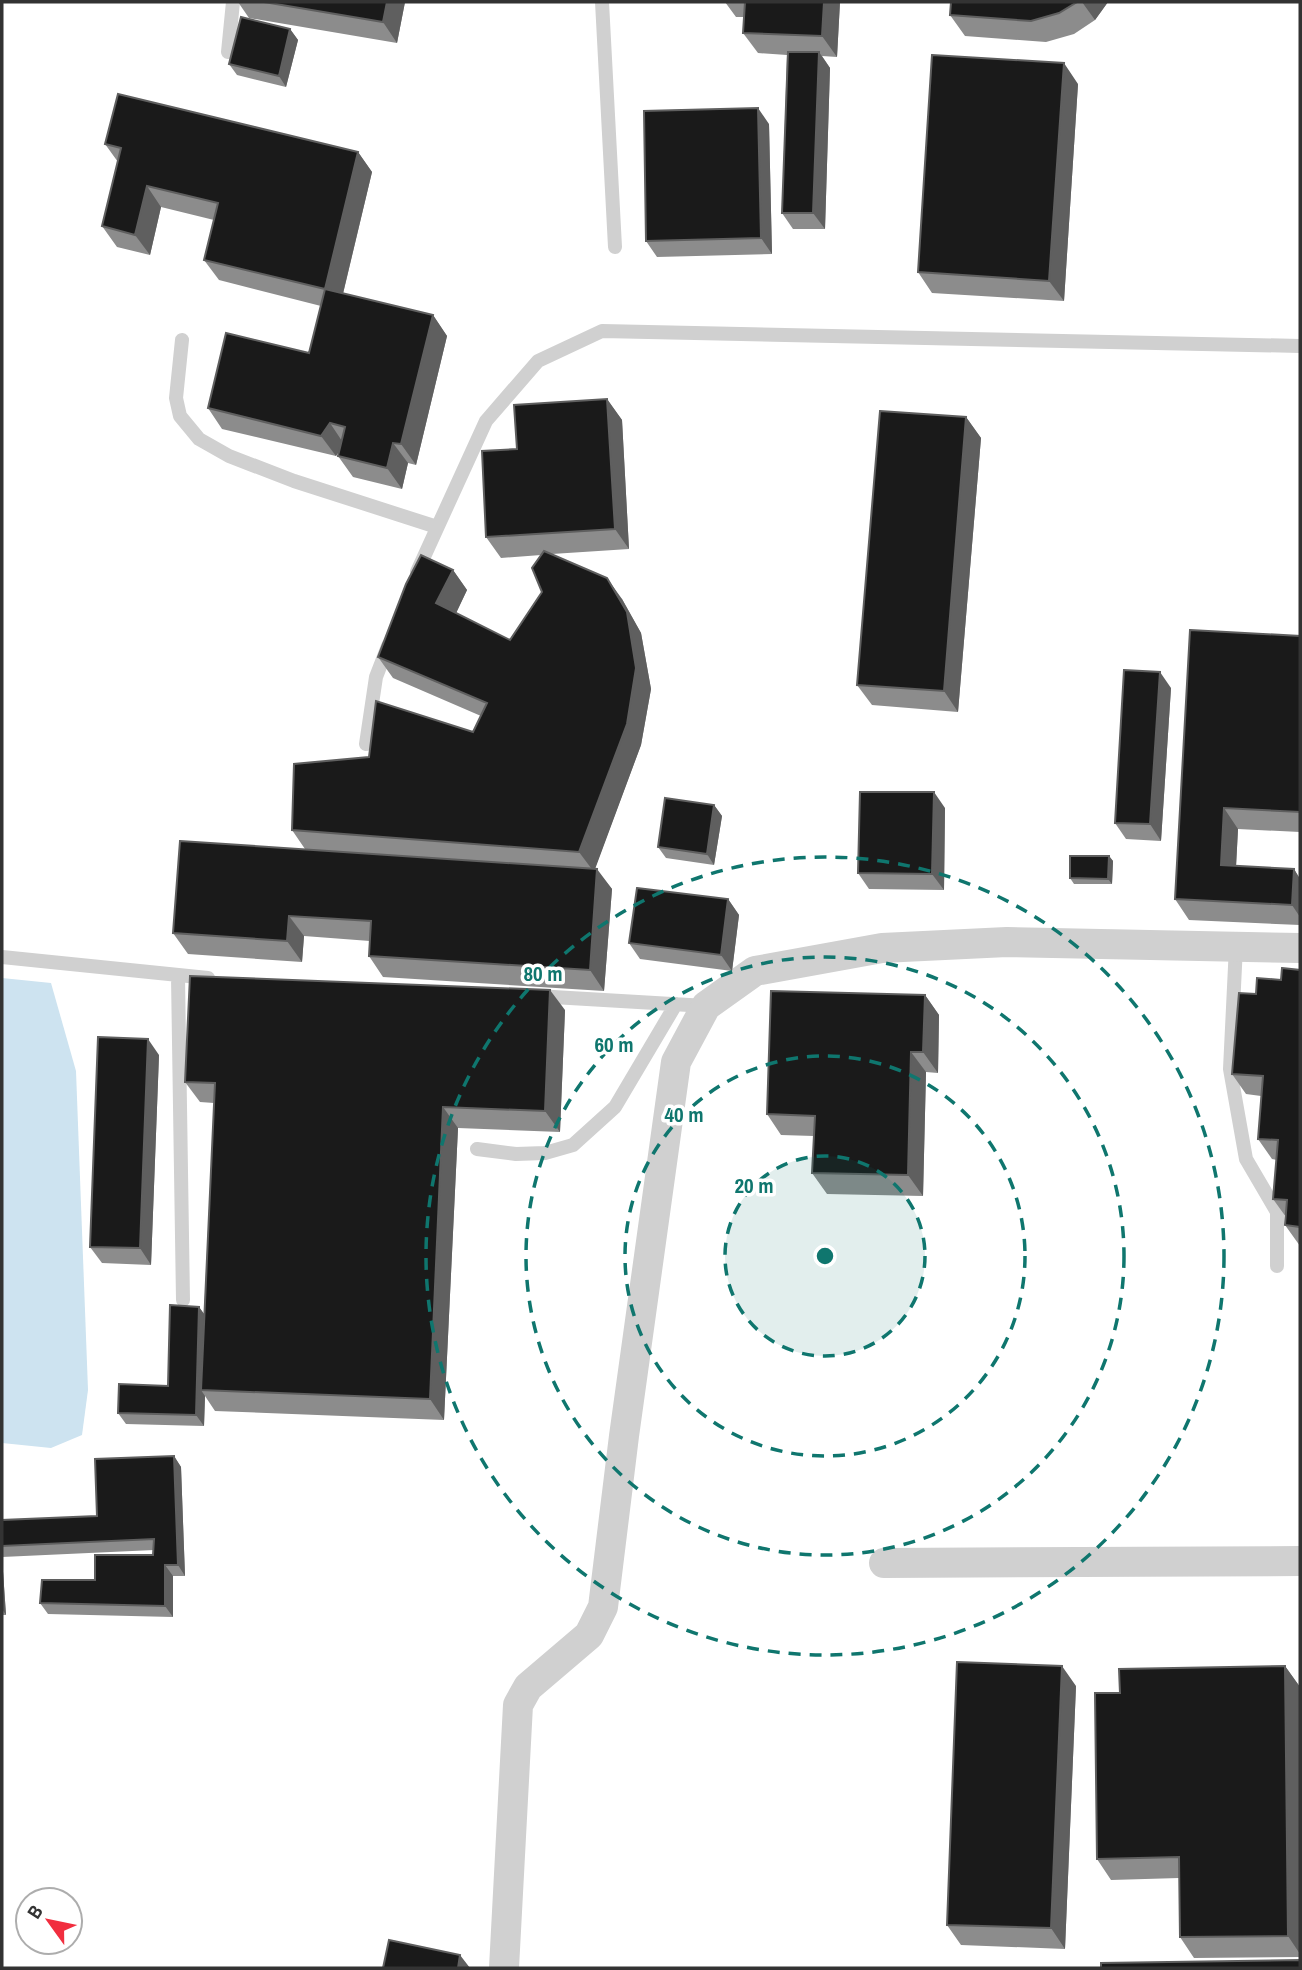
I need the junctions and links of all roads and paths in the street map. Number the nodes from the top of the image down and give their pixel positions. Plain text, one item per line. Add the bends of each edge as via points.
1 (233, 2) edge
2 (602, 2) edge
3 (228, 52) dead end
4 (615, 247) dead end
5 (182, 340) dead end
6 (1300, 346) edge
7 (437, 527) junction
8 (413, 581) edge
9 (395, 628) edge
10 (366, 744) dead end
11 (1236, 946) junction
12 (1300, 948) edge
13 (2, 957) edge
14 (177, 977) junction
15 (217, 979) edge
16 (525, 996) edge
17 (676, 1004) junction
18 (706, 1006) junction
19 (477, 1149) dead end
20 (1277, 1266) dead end
21 (183, 1300) dead end
22 (1300, 1561) edge
23 (884, 1563) dead end
24 (504, 1968) edge

1 - 3 lane
2 - 4 lane
5 - 7 lane via 176,398 180,416 199,439 294,481
6 - 7 lane via 602,331 538,361 486,421
7 - 8 lane
9 - 10 lane via 376,677
11 - 12 street
11 - 18 street via 1007,942 882,948 755,971
11 - 20 lane via 1230,1069 1245,1159 1277,1212
13 - 14 lane
14 - 15 lane
14 - 21 lane
16 - 17 lane
17 - 18 lane
17 - 19 lane via 615,1107 573,1145 545,1153
18 - 24 street via 676,1062 603,1607 589,1635 528,1687 518,1705
22 - 23 street

